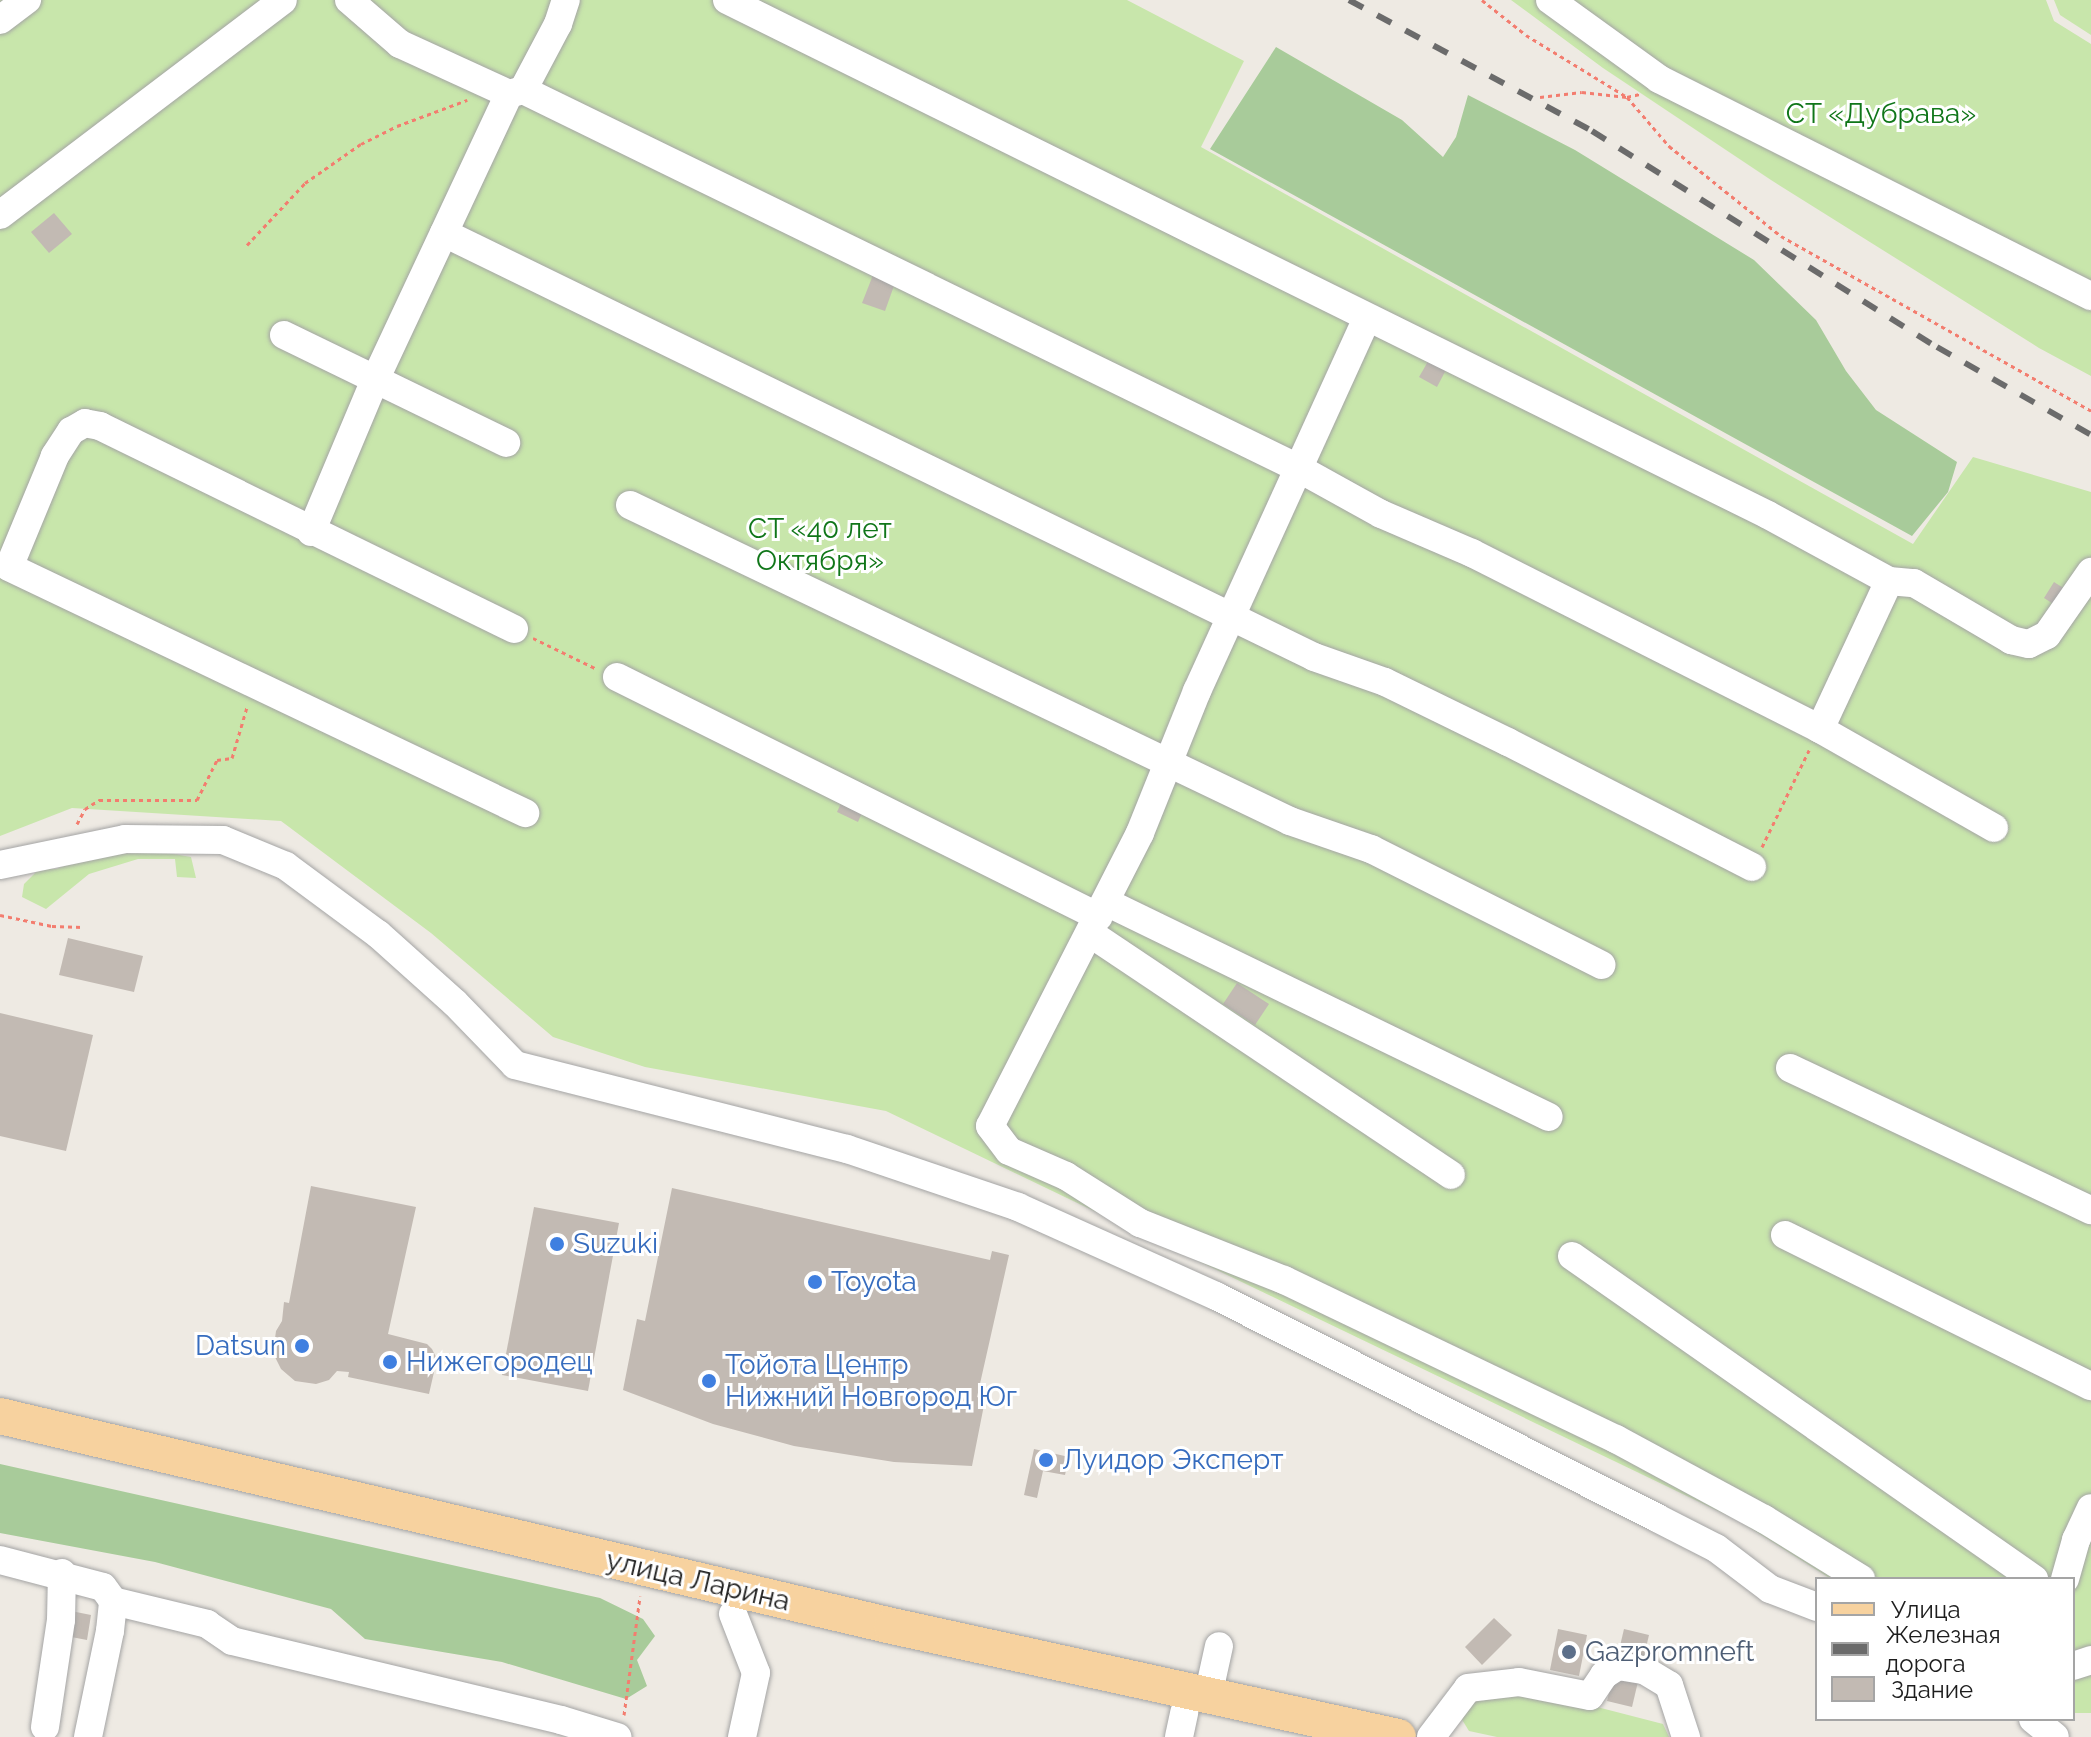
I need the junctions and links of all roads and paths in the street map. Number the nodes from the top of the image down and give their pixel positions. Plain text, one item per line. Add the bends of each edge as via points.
1 (27, 0) edge
2 (283, 0) edge
3 (349, 0) edge
4 (566, 0) edge
5 (727, 0) edge
6 (1482, 0) edge
7 (1550, 0) edge
8 (0, 20) edge
9 (1659, 79) junction
10 (508, 90) junction
11 (1540, 97) dead end
12 (1627, 97) junction
13 (0, 215) edge
14 (444, 233) junction
15 (247, 245) dead end
16 (2091, 296) edge
17 (1367, 318) junction
18 (284, 335) dead end
19 (375, 380) junction
20 (2091, 411) edge
21 (506, 443) dead end
22 (1298, 468) junction
23 (630, 505) dead end
24 (311, 532) junction
25 (2091, 572) edge
26 (4, 577) edge
27 (1889, 581) junction
28 (1233, 617) junction
29 (514, 629) dead end
30 (542, 643) dead end
31 (582, 662) dead end
32 (617, 677) dead end
33 (254, 684) junction
34 (1820, 729) junction
35 (1169, 763) junction
36 (525, 813) dead end
37 (1994, 828) dead end
38 (64, 850) junction
39 (0, 865) edge
40 (1752, 867) joint
41 (0, 915) edge
42 (1099, 918) junction
43 (83, 927) dead end
44 (1602, 965) dead end
45 (1790, 1068) dead end
46 (1549, 1117) dead end
47 (1451, 1175) dead end
48 (2091, 1210) edge
49 (1785, 1235) dead end
50 (1572, 1256) dead end
51 (2091, 1386) edge
52 (0, 1416) edge
53 (0, 1441) edge
54 (2091, 1508) edge
55 (0, 1560) edge
56 (62, 1573) junction
57 (1858, 1577) edge
58 (2031, 1577) edge
59 (2066, 1577) edge
60 (640, 1592) junction
61 (113, 1601) junction
62 (1815, 1606) edge
63 (733, 1614) junction
64 (1219, 1646) dead end
65 (1190, 1715) edge
66 (2035, 1721) edge
67 (45, 1727) dead end
68 (621, 1730) edge
69 (88, 1737) edge
70 (742, 1737) edge
71 (1291, 1737) edge
72 (1398, 1737) edge
73 (1431, 1737) edge
74 (1686, 1737) edge
75 (2055, 1737) edge

1 - 8 lane
2 - 13 lane
3 - 10 lane via 400,44
4 - 10 lane via 558,24
5 - 17 lane
6 - 12 path via 1526,35
7 - 9 lane
9 - 12 path
9 - 16 lane
10 - 14 lane
10 - 15 path via 482,94 361,144 305,183
10 - 22 lane
11 - 12 path via 1582,92
12 - 20 path via 1669,146 1781,236
14 - 19 lane
14 - 28 lane
17 - 22 lane
17 - 27 lane via 1768,515
18 - 19 lane
19 - 21 lane
19 - 24 lane
22 - 28 lane
22 - 34 lane via 1381,514 1472,553
23 - 35 lane
24 - 26 lane via 85,423 71,431 55,456
24 - 29 lane
25 - 27 lane via 2047,635 2029,644 2011,640 1914,583
26 - 33 lane
27 - 34 lane
28 - 35 lane
28 - 40 lane via 1454,715
30 - 31 path
32 - 42 lane
33 - 36 lane
33 - 38 path via 232,758 217,760 197,800 99,800 85,809
34 - 37 lane
34 - 40 path
35 - 42 lane
35 - 44 lane via 1290,821 1371,849
38 - 39 lane
38 - 62 lane via 125,839 223,840 286,866 378,934 515,1065 847,1149 1018,1207 1244,1310 1716,1548 1770,1589
41 - 43 path
42 - 46 lane
42 - 47 lane
42 - 57 lane via 990,1126 1009,1151 1066,1176 1140,1223 1284,1280 1616,1439
45 - 48 lane
49 - 51 lane
50 - 58 lane
52 - 65 main road, улица Ларина via 878,1623
53 - 60 main road, улица Ларина
54 - 59 lane
55 - 56 lane
56 - 61 lane via 103,1587
56 - 67 lane via 63,1609
60 - 63 main road, улица Ларина
60 - 68 path
61 - 68 lane via 207,1624 232,1641
61 - 69 lane
63 - 65 main road, улица Ларина
63 - 70 lane via 756,1673
64 - 65 lane
65 - 71 main road, улица Ларина
65 - 72 main road, улица Ларина
66 - 75 lane
73 - 74 lane via 1468,1688 1519,1682 1590,1696 1604,1675 1618,1666 1644,1670 1669,1685

